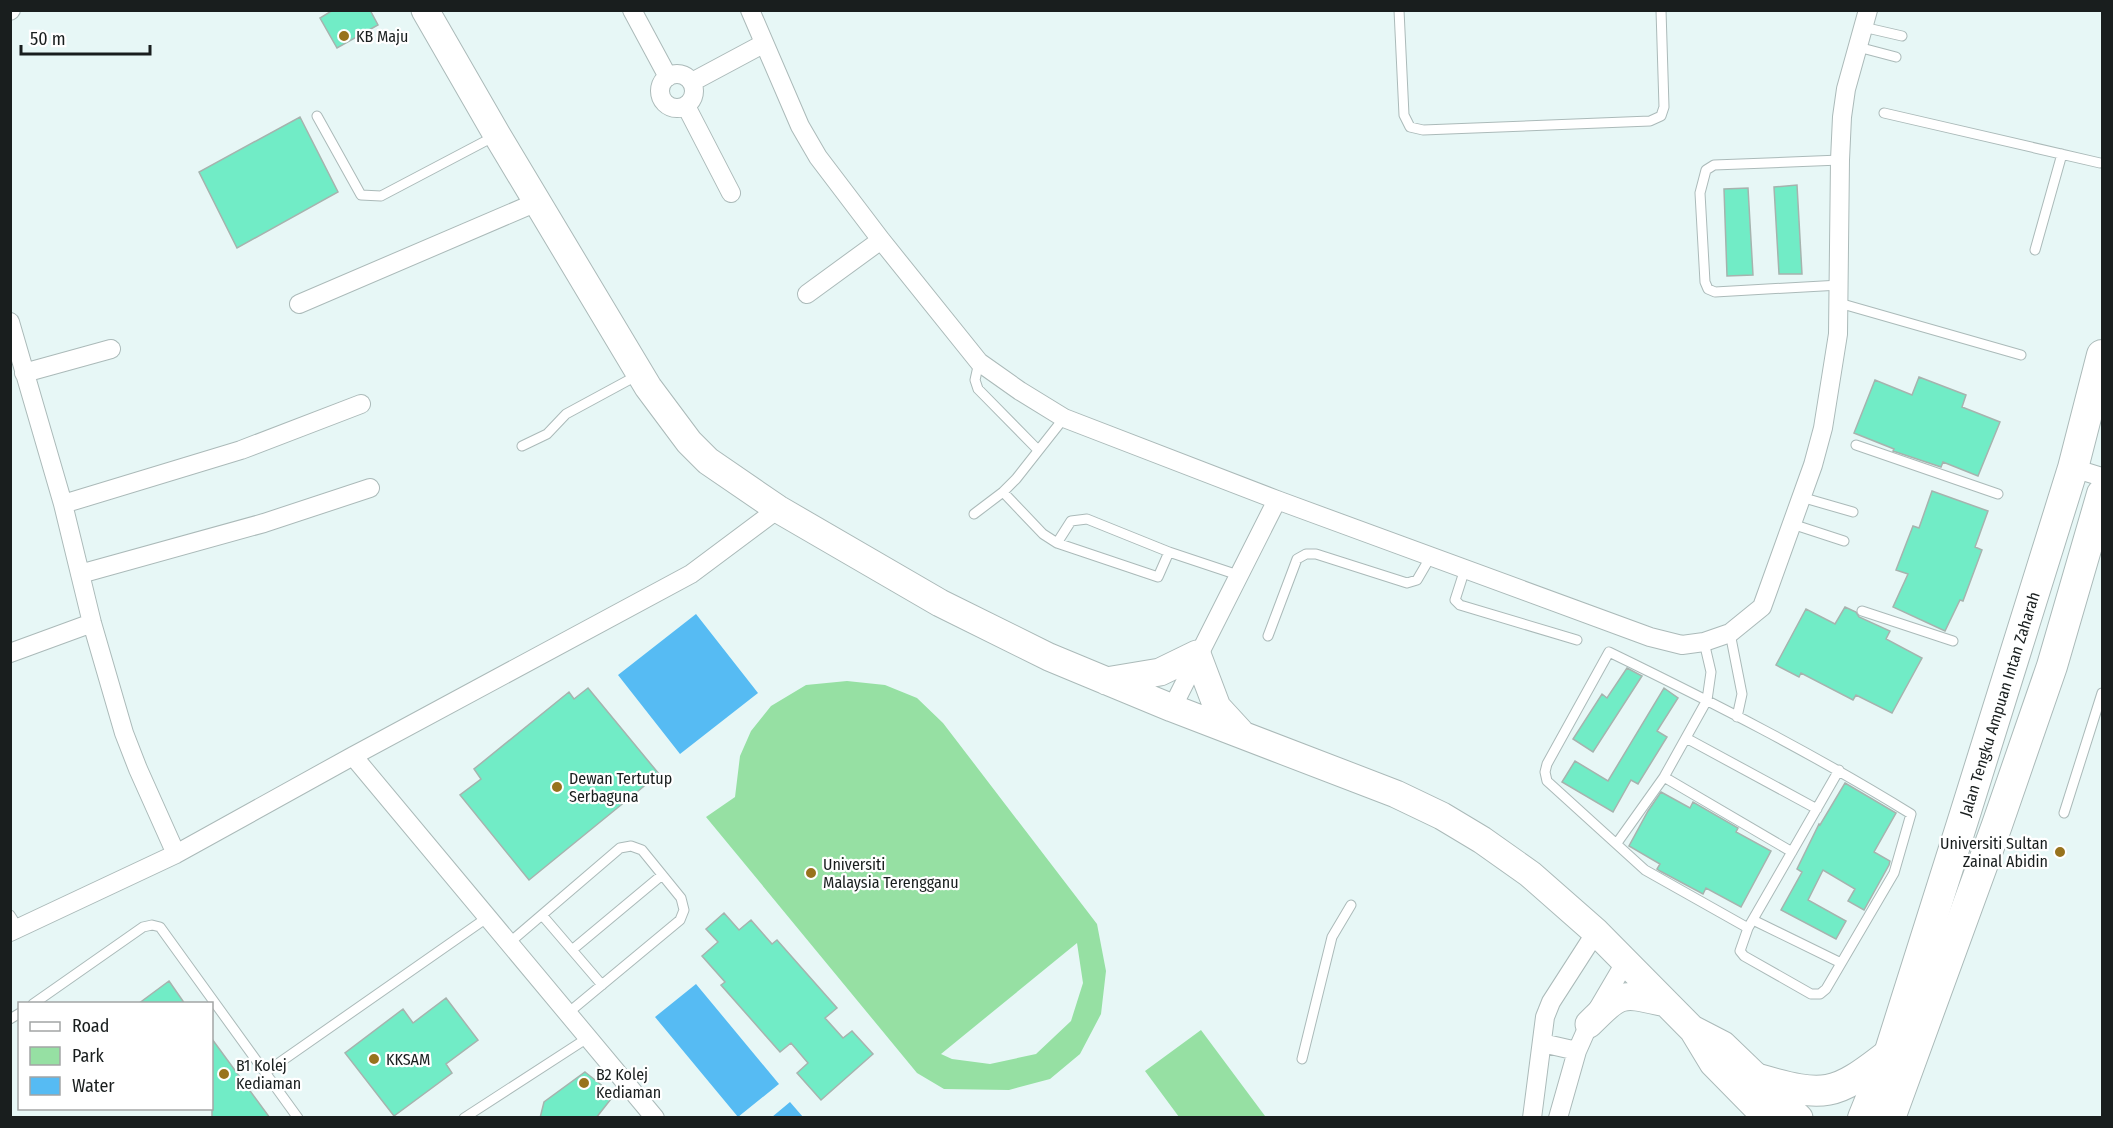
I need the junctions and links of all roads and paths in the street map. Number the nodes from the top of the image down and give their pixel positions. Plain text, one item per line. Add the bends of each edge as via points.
1 (425, 10) edge
2 (632, 10) edge
3 (750, 10) edge
4 (1399, 10) edge
5 (1661, 10) edge
6 (1865, 19) edge
7 (1902, 36) dead end
8 (763, 44) junction
9 (1858, 47) junction
10 (1896, 57) dead end
11 (668, 77) junction
12 (692, 82) junction
13 (686, 106) junction
14 (1884, 113) dead end
15 (317, 117) dead end
16 (497, 135) junction
17 (2062, 154) junction
18 (1840, 160) junction
19 (2100, 163) dead end
20 (731, 193) dead end
21 (537, 202) junction
22 (881, 240) junction
23 (2035, 250) dead end
24 (807, 294) dead end
25 (1840, 294) junction
26 (299, 304) dead end
27 (10, 322) edge
28 (111, 350) dead end
29 (2021, 355) dead end
30 (2103, 355) edge
31 (979, 362) junction
32 (24, 373) junction
33 (640, 374) junction
34 (361, 404) dead end
35 (1064, 418) junction
36 (1856, 445) dead end
37 (522, 446) dead end
38 (1038, 450) junction
39 (2073, 468) junction
40 (2103, 477) edge
41 (370, 488) dead end
42 (1003, 492) junction
43 (1998, 494) dead end
44 (2103, 494) edge
45 (1802, 497) junction
46 (1277, 500) junction
47 (63, 504) junction
48 (778, 509) junction
49 (1853, 512) dead end
50 (974, 514) dead end
51 (1792, 524) junction
52 (1844, 541) dead end
53 (1057, 543) junction
54 (1169, 552) junction
55 (1431, 556) junction
56 (1465, 568) junction
57 (80, 574) junction
58 (1238, 575) junction
59 (1862, 611) dead end
60 (92, 623) junction
61 (1730, 633) junction
62 (1268, 636) dead end
63 (1577, 640) dead end
64 (1953, 641) dead end
65 (1704, 642) junction
66 (10, 653) edge
67 (1197, 654) junction
68 (1104, 681) junction
69 (2103, 693) edge
70 (1707, 700) junction
71 (1172, 708) junction
72 (1737, 717) junction
73 (1244, 737) junction
74 (1686, 738) junction
75 (353, 756) junction
76 (1839, 770) junction
77 (1664, 777) junction
78 (1817, 809) junction
79 (2064, 813) dead end
80 (1617, 843) junction
81 (1792, 852) junction
82 (176, 854) junction
83 (662, 875) junction
84 (1351, 905) dead end
85 (542, 915) junction
86 (488, 917) junction
87 (1750, 924) junction
88 (13, 925) edge
89 (1596, 932) junction
90 (509, 943) junction
91 (572, 950) junction
92 (1626, 961) junction
93 (1841, 963) junction
94 (602, 985) junction
95 (36, 1002) edge
96 (1666, 1003) junction
97 (568, 1012) junction
98 (1589, 1024) junction
99 (1693, 1030) junction
100 (589, 1037) junction
101 (1542, 1043) junction
102 (1576, 1052) junction
103 (1889, 1054) junction
104 (1302, 1059) dead end
105 (266, 1072) junction
106 (1758, 1079) junction
107 (465, 1117) edge
108 (1883, 1117) edge
109 (298, 1118) edge
110 (655, 1118) edge
111 (1532, 1118) edge
112 (1558, 1118) edge
113 (1767, 1118) edge
114 (1799, 1118) edge

1 - 16 main road
2 - 11 street
3 - 8 street
4 - 5 lane via 1404,115 1410,127 1423,130 1650,121 1661,116
6 - 7 lane
6 - 9 street
8 - 12 street
8 - 22 street via 818,157
9 - 10 lane
9 - 18 street via 1846,88
11 - 12 street via 681,74
11 - 13 street via 661,87 663,100 673,108
12 - 13 street via 694,95
13 - 20 street
14 - 17 lane
15 - 16 lane via 361,195 381,196
16 - 21 main road
17 - 19 lane
17 - 23 lane
18 - 25 street
18 - 25 lane via 1714,165 1706,170 1700,193 1708,289
21 - 26 street
21 - 33 main road
22 - 24 street
22 - 31 street
25 - 29 lane
25 - 45 street via 1838,334 1823,428
27 - 32 street
28 - 32 street
30 - 39 main road, Jalan Tengku Ampuan Intan Zaharah
31 - 35 street
31 - 38 lane via 975,380 978,388
32 - 47 street
33 - 37 lane via 566,414 547,434
33 - 48 main road via 689,442 708,461
34 - 47 street via 241,450
35 - 38 lane
35 - 46 street
36 - 43 lane
38 - 42 lane
39 - 40 street
39 - 103 main road, Jalan Tengku Ampuan Intan Zaharah
41 - 57 street via 264,523
42 - 50 lane
42 - 53 lane via 1043,534
44 - 108 main road, Jalan Tengku Ampuan Intan Zaharah via 2052,666 1989,847
45 - 49 lane
45 - 51 street
46 - 55 street
46 - 58 street
47 - 57 street
48 - 68 main road via 940,603
48 - 75 street via 691,574
51 - 52 lane
51 - 61 street via 1762,608
53 - 54 lane via 1071,521 1087,519
53 - 54 lane via 1158,578
54 - 58 lane
55 - 56 street
55 - 62 lane via 1416,580 1407,583 1306,554 1297,559
56 - 63 lane via 1455,600 1460,605
56 - 65 street via 1650,637 1682,645
57 - 60 street
58 - 67 street
59 - 64 lane
60 - 66 street
60 - 82 street via 124,733
61 - 65 street
61 - 72 lane via 1742,694
65 - 70 lane via 1711,672
67 - 68 main road via 1161,672
67 - 71 street
67 - 73 main road via 1217,706
68 - 71 main road
69 - 79 lane
70 - 72 lane
70 - 74 lane
70 - 80 lane via 1608,652 1545,772 1547,781
71 - 73 main road
72 - 76 lane
73 - 89 main road via 1396,794 1442,816 1530,874
74 - 77 lane
74 - 78 lane
75 - 82 street
75 - 86 street
76 - 78 lane
76 - 93 lane via 1911,814 1894,873
77 - 80 lane
77 - 81 lane
78 - 81 lane
80 - 87 lane via 1645,870
81 - 87 lane
82 - 88 street
83 - 85 lane via 642,850 620,848
83 - 91 lane
83 - 94 lane via 681,898 684,910 680,920
84 - 104 lane via 1332,937
85 - 90 lane
85 - 91 lane
86 - 90 street
86 - 105 lane
87 - 93 lane
87 - 93 lane via 1740,951 1744,956 1811,994 1826,989
89 - 92 main road
89 - 101 street via 1551,1002
90 - 97 street
91 - 94 lane
92 - 96 main road
92 - 98 street
94 - 97 lane
95 - 105 lane via 143,927 160,927
96 - 98 main road via 1627,995 1611,1002
96 - 99 main road
97 - 100 street
98 - 102 street
99 - 106 main road via 1723,1045
99 - 113 main road via 1713,1064
100 - 107 lane
100 - 110 street
101 - 102 street
101 - 111 street
102 - 112 street
103 - 106 main road via 1860,1077 1822,1092
103 - 108 main road, Jalan Tengku Ampuan Intan Zaharah
105 - 109 lane
106 - 114 main road

